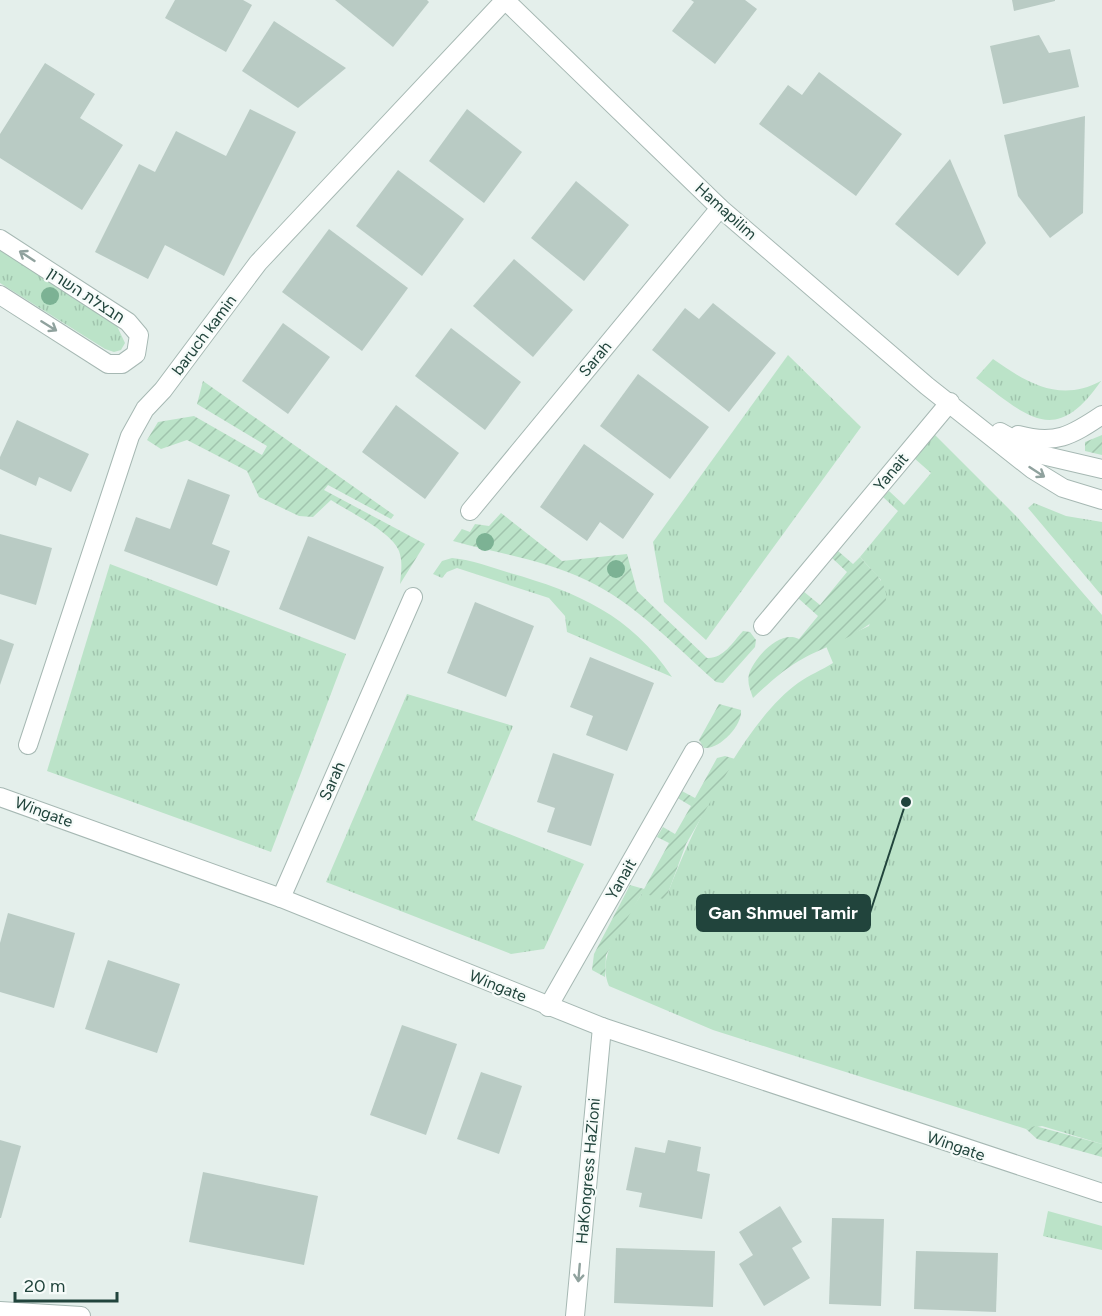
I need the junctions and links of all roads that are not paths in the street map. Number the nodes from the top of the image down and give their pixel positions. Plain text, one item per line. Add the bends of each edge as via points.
1 (505, 0) edge
2 (720, 208) junction
3 (0, 239) edge
4 (0, 295) edge
5 (954, 406) junction
6 (1102, 415) edge
7 (988, 426) junction
8 (1102, 469) edge
9 (1102, 500) edge
10 (470, 511) dead end
11 (413, 597) dead end
12 (764, 626) dead end
13 (28, 745) dead end
14 (694, 751) dead end
15 (0, 797) edge
16 (281, 898) junction
17 (548, 1007) junction
18 (602, 1027) junction
19 (1000, 1161) junction
20 (1102, 1182) edge
21 (1102, 1193) edge
22 (0, 1311) edge
23 (81, 1316) edge
24 (575, 1316) edge

1 - 2 street, Hamapilim
1 - 13 street, baruch kamin via 258,263 145,409 130,436
2 - 5 street, Hamapilim
2 - 10 street, Sarah
4 -> 3 street, חבצלת השרון via 108,364 122,364 136,354 139,335 128,322
5 - 7 street, Hamapilim
5 -> 9 street, Hamapilim via 1032,469 1063,488
5 - 12 street, Yanait
6 - 7 street, Hamapilim via 1077,432 1055,440 1035,439
7 - 8 street, Hamapilim via 1042,455
11 - 16 street, Sarah
14 - 17 street, Yanait
15 - 16 street, Wingate
16 - 17 street, Wingate
17 - 18 street, Wingate
18 - 19 street, Wingate
18 -> 24 street, HaKongress HaZioni
19 - 20 street, Wingate
19 - 21 street, Wingate
22 - 23 street

